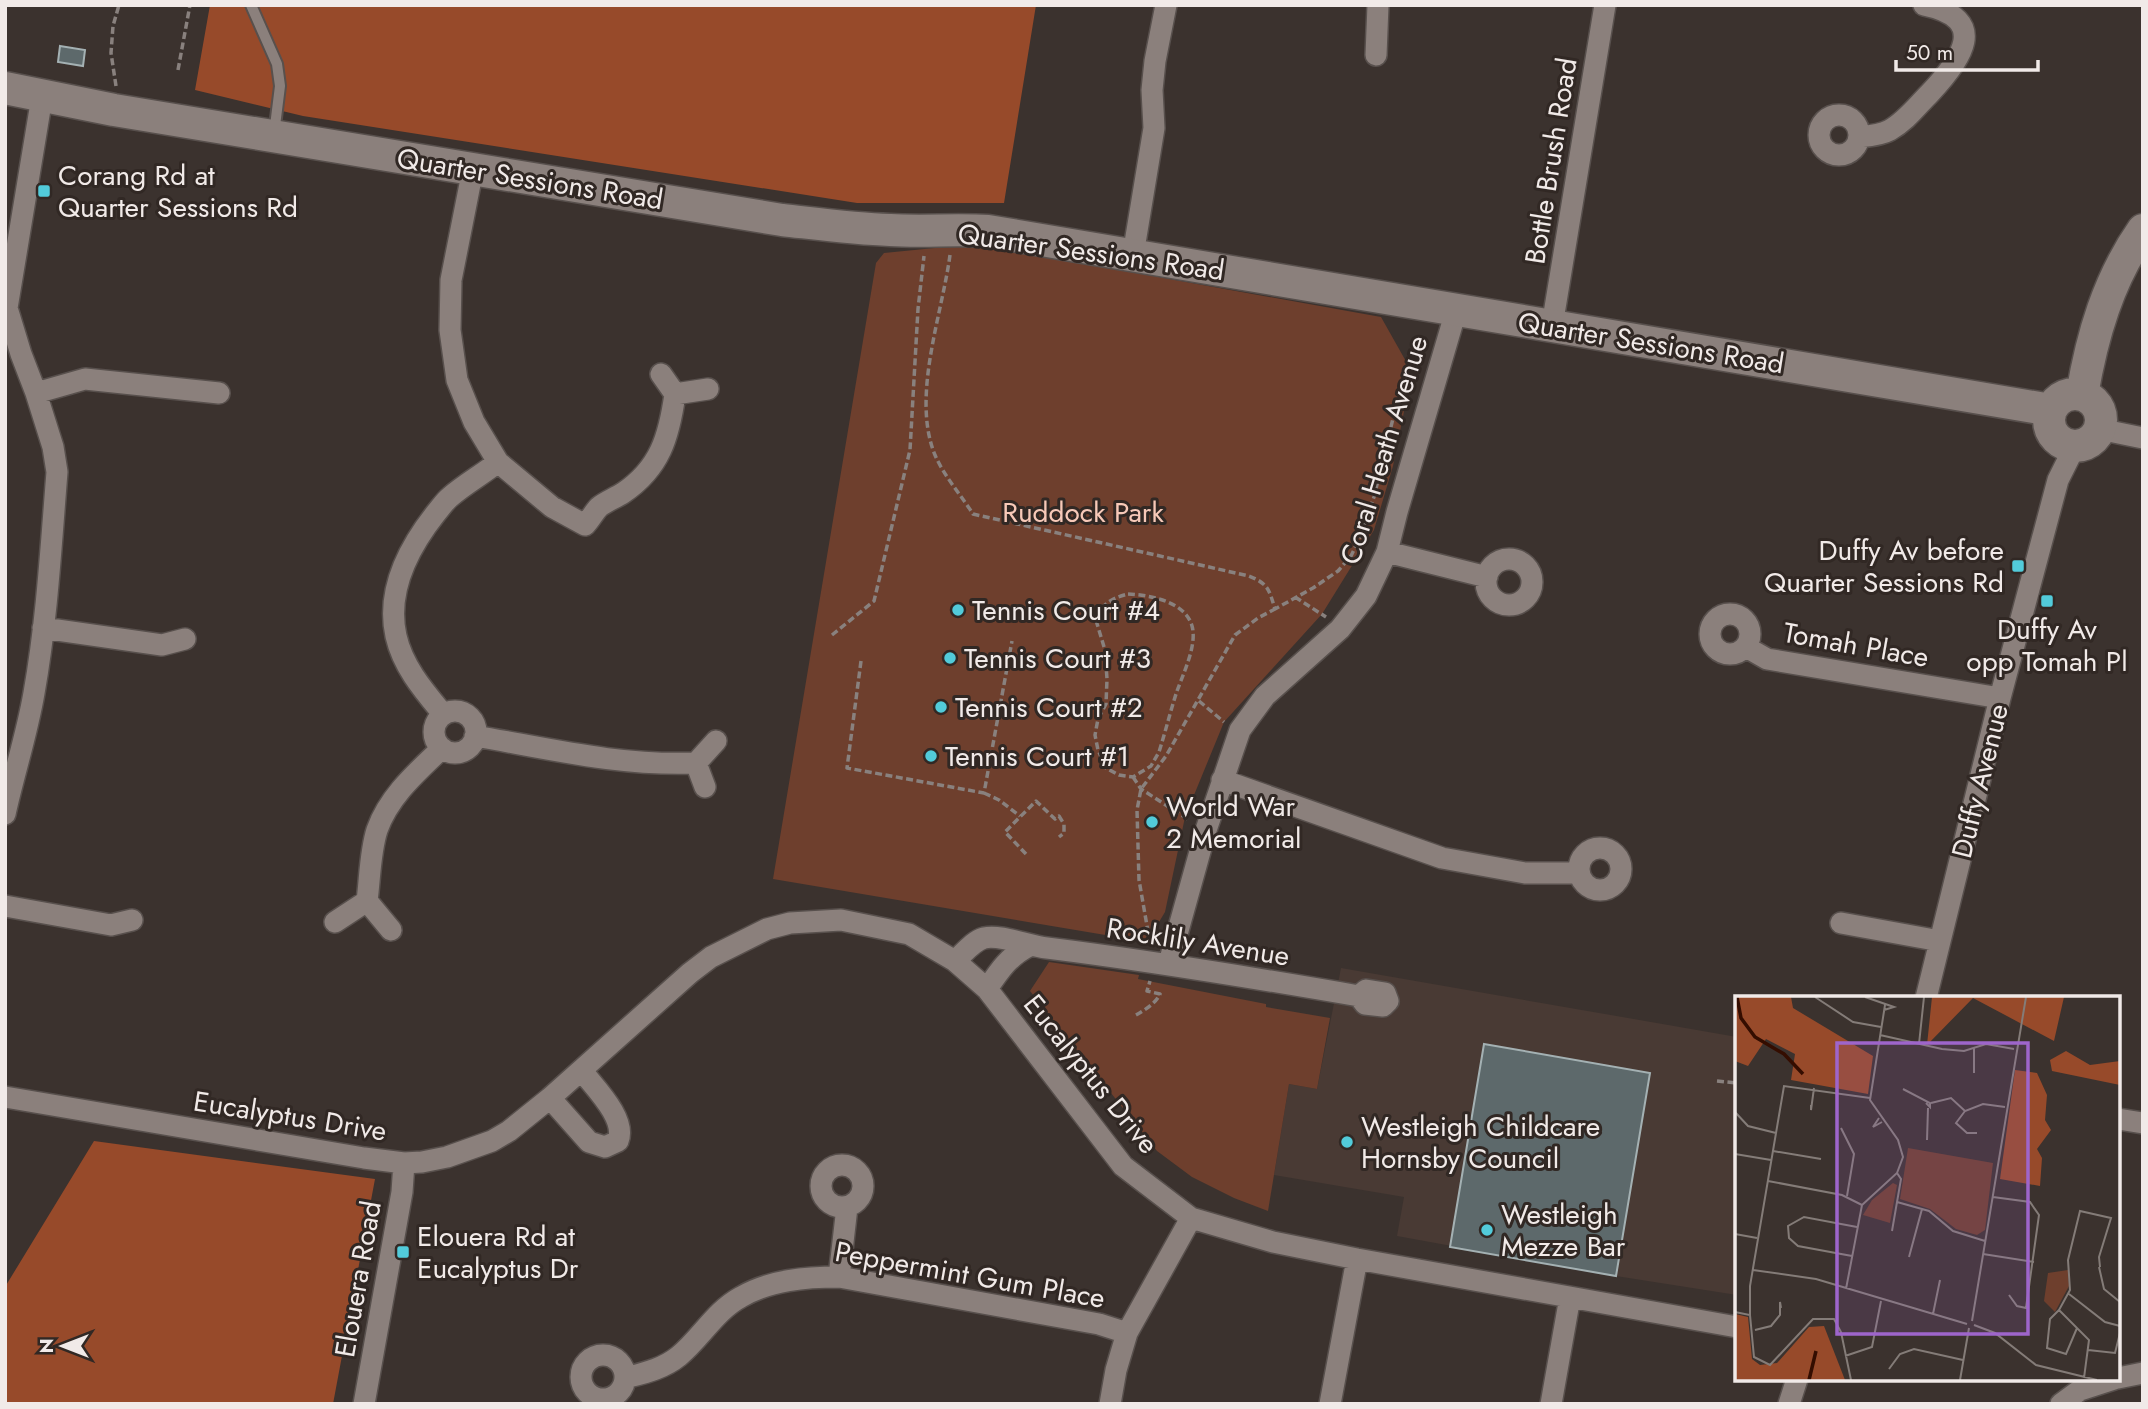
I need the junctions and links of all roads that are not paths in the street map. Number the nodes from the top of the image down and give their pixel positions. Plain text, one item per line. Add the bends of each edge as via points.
1 (251, 5) edge
2 (1166, 5) edge
3 (1378, 5) edge
4 (1605, 5) edge
5 (1924, 5) edge
6 (1376, 55) dead end
7 (5, 88) edge
8 (42, 97) junction
9 (274, 136) junction
10 (1859, 137) dead end
11 (473, 169) junction
12 (2143, 230) edge
13 (1133, 255) junction
14 (6, 307) edge
15 (1456, 311) junction
16 (1552, 326) junction
17 (13, 353) edge
18 (661, 374) dead end
19 (708, 389) dead end
20 (36, 393) junction
21 (219, 393) dead end
22 (675, 394) junction
23 (2082, 396) junction
24 (2051, 410) junction
25 (2087, 438) junction
26 (2143, 438) edge
27 (498, 462) junction
28 (1387, 552) junction
29 (1487, 577) dead end
30 (43, 628) junction
31 (185, 639) dead end
32 (1745, 647) dead end
33 (2000, 698) junction
34 (443, 714) junction
35 (475, 736) junction
36 (716, 741) dead end
37 (442, 748) junction
38 (696, 763) junction
39 (1222, 780) junction
40 (705, 787) dead end
41 (6, 804) edge
42 (1578, 873) dead end
43 (367, 901) junction
44 (5, 906) edge
45 (132, 920) dead end
46 (335, 922) dead end
47 (1841, 923) dead end
48 (391, 930) dead end
49 (1940, 941) junction
50 (1029, 946) junction
51 (955, 961) junction
52 (1161, 962) junction
53 (987, 989) junction
54 (1359, 996) dead end
55 (1926, 996) edge
56 (582, 1071) junction
57 (5, 1097) edge
58 (550, 1098) junction
59 (2120, 1119) edge
60 (2143, 1123) edge
61 (404, 1163) junction
62 (847, 1207) dead end
63 (1191, 1218) junction
64 (1357, 1259) junction
65 (839, 1277) junction
66 (1570, 1297) junction
67 (1735, 1327) edge
68 (1127, 1333) junction
69 (2143, 1373) edge
70 (625, 1378) dead end
71 (2120, 1378) edge
72 (1796, 1381) edge
73 (2099, 1381) edge
74 (2078, 1384) edge
75 (364, 1404) edge
76 (1110, 1404) edge
77 (1331, 1404) edge
78 (1551, 1404) edge
79 (1789, 1404) edge
80 (2061, 1404) edge

1 - 9 lane via 277,64 280,86
2 - 13 street via 1152,90 1154,128
3 - 6 street
4 - 16 street, Bottle Brush Road
5 - 10 street via 1953,15 1964,32 1964,46 1941,81 1908,116 1889,131
7 - 8 main road, Quarter Sessions Road
8 - 9 main road, Quarter Sessions Road
8 - 14 street
9 - 11 main road, Quarter Sessions Road
11 - 13 main road, Quarter Sessions Road via 782,220 844,228 988,231
11 - 27 street via 451,280 450,330 457,380 474,422
12 - 23 main road via 2109,290
13 - 15 main road, Quarter Sessions Road
14 - 17 street
15 - 16 main road, Quarter Sessions Road
15 - 28 street, Coral Heath Avenue
16 - 24 main road, Quarter Sessions Road
17 - 20 street
18 - 22 street
19 - 22 street
20 - 21 street via 85,379
20 - 30 street via 57,472
22 - 27 street via 655,462 624,493 599,507 585,525 552,507
23 - 24 main road via 2061,399
23 - 25 main road via 2100,412
24 - 25 main road via 2050,427 2067,445
25 - 26 street
25 - 33 street, Duffy Avenue via 2058,480
27 - 34 street via 448,498 420,533 402,566 395,602 396,635 405,661
28 - 29 street
28 - 39 street, Coral Heath Avenue via 1366,596 1340,629 1265,696 1240,730
30 - 31 street via 162,645
30 - 41 street via 25,740
32 - 33 street, Tomah Place via 1767,659
33 - 49 street, Duffy Avenue
34 - 35 street via 466,714 474,723
34 - 37 street via 434,734
35 - 37 street via 462,751
35 - 38 street via 602,760
36 - 38 street
37 - 43 street via 402,788 383,815
38 - 40 street
39 - 42 street via 1442,858 1525,873
39 - 52 street, Coral Heath Avenue
43 - 46 street
43 - 48 street
44 - 45 street via 111,925
47 - 49 street
49 - 55 street, Duffy Avenue
50 - 51 street, Rocklily Avenue via 999,937 984,938
50 - 52 street, Rocklily Avenue
50 - 53 street via 1014,953
51 - 53 street, Eucalyptus Drive
51 - 56 street, Eucalyptus Drive via 909,934 841,919 768,929 711,957 690,973
52 - 54 street, Rocklily Avenue
53 - 63 street, Eucalyptus Drive via 1123,1166
56 - 58 street, Eucalyptus Drive
56 - 58 street via 616,1116 618,1141 605,1147 589,1142
57 - 61 street, Eucalyptus Drive
58 - 61 street, Eucalyptus Drive via 492,1141 447,1157
59 - 60 street
61 - 75 street, Elouera Road
62 - 65 street
63 - 64 street, Eucalyptus Drive via 1273,1242
63 - 68 street
64 - 66 street, Eucalyptus Drive
64 - 77 street
65 - 68 street, Peppermint Gum Place
65 - 70 street, Peppermint Gum Place via 790,1280 739,1297 679,1356 664,1366
66 - 67 street, Eucalyptus Drive
66 - 78 street
68 - 76 street
69 - 71 street
72 - 79 street
73 - 74 street
74 - 80 street

